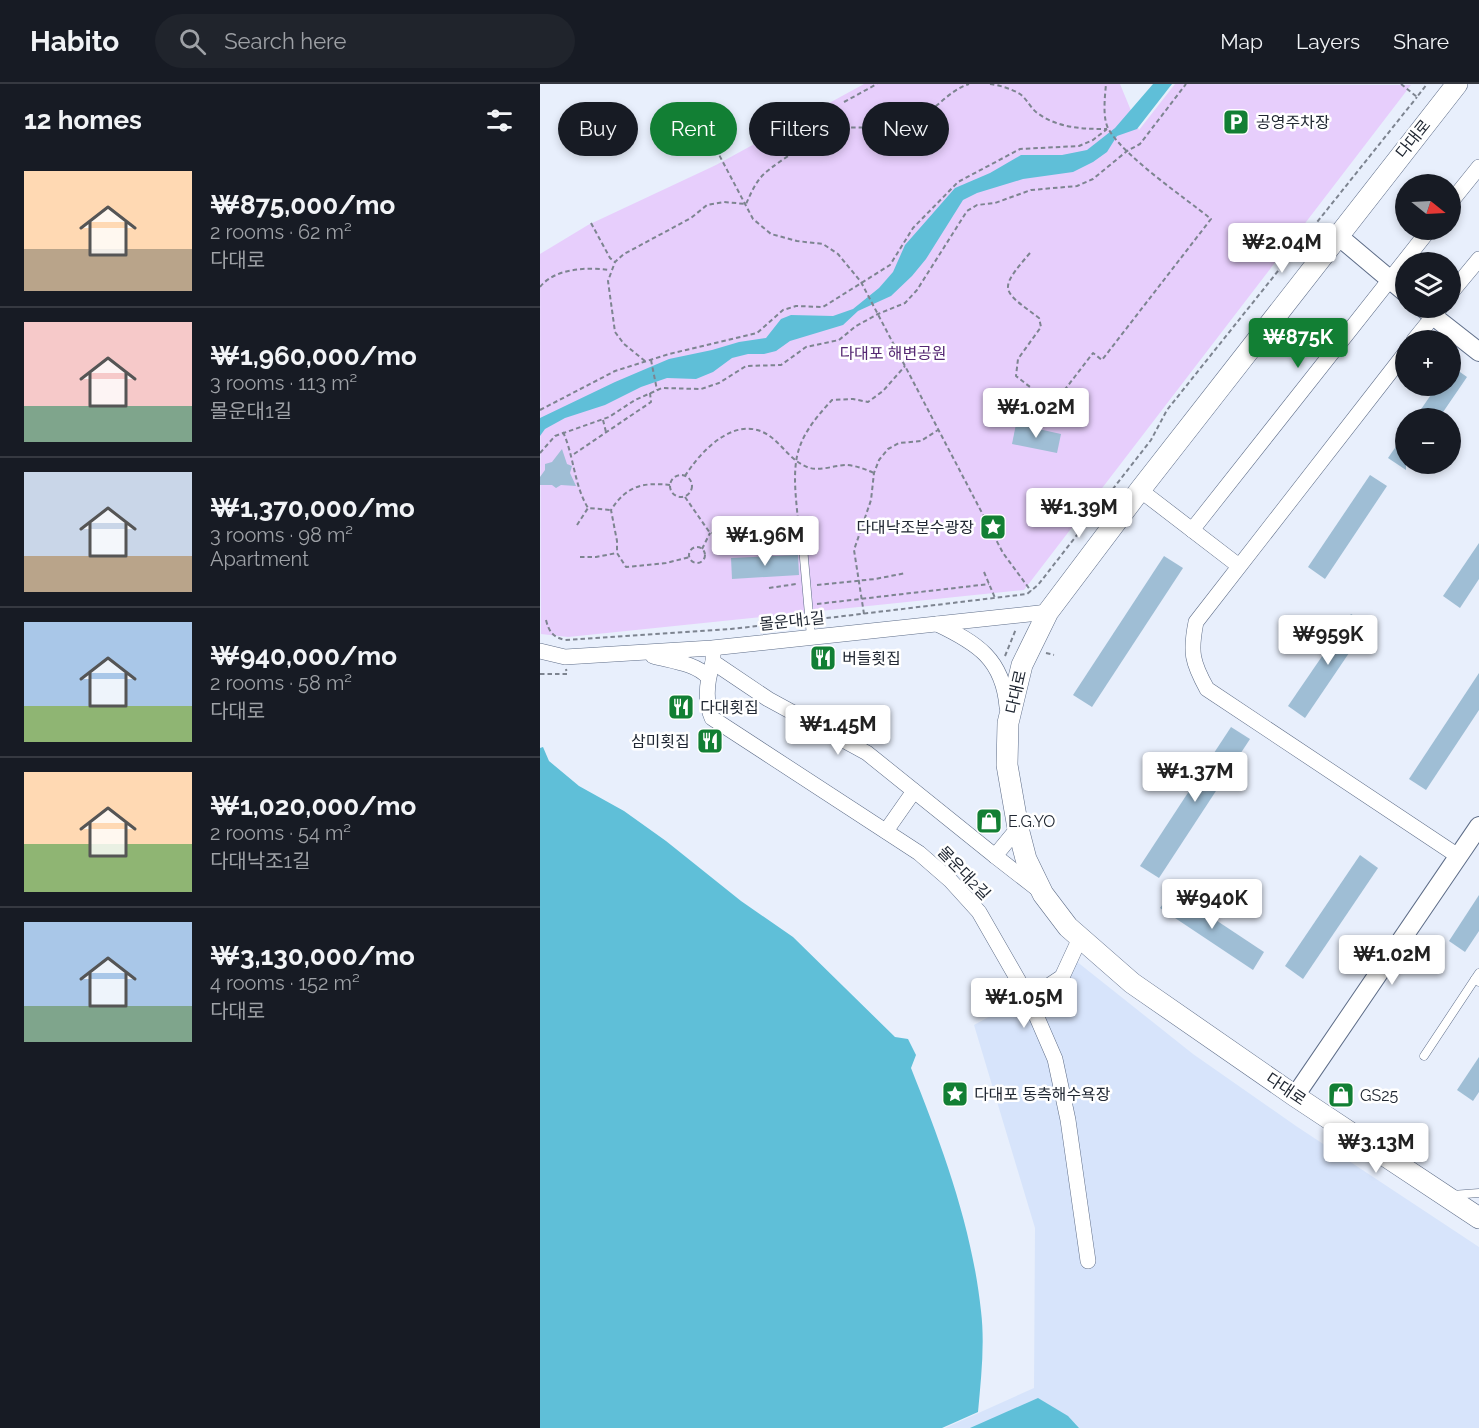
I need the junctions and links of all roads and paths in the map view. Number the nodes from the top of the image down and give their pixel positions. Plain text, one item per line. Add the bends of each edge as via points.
1 (878, 84) edge
2 (969, 84) edge
3 (990, 84) edge
4 (1106, 84) edge
5 (1186, 84) edge
6 (1401, 84) edge
7 (1427, 84) edge
8 (1457, 84) edge
9 (1417, 97) junction
10 (844, 102) dead end
11 (1107, 129) junction
12 (1127, 151) junction
13 (720, 156) edge
14 (1479, 166) edge
15 (1461, 189) edge
16 (746, 204) junction
17 (591, 223) dead end
18 (1337, 235) junction
19 (1421, 240) edge
20 (1030, 253) dead end
21 (1479, 259) edge
22 (615, 262) junction
23 (610, 270) junction
24 (1389, 280) junction
25 (1461, 281) edge
26 (861, 282) junction
27 (1395, 285) edge
28 (540, 287) edge
29 (878, 314) junction
30 (1441, 318) edge
31 (1479, 352) edge
32 (651, 360) junction
33 (646, 361) junction
34 (1395, 365) edge
35 (905, 366) junction
36 (657, 390) junction
37 (650, 393) junction
38 (540, 410) edge
39 (603, 419) junction
40 (938, 429) junction
41 (563, 432) junction
42 (606, 432) junction
43 (540, 453) edge
44 (572, 454) junction
45 (798, 462) junction
46 (874, 473) junction
47 (686, 476) junction
48 (670, 485) junction
49 (1140, 490) junction
50 (684, 497) junction
51 (588, 508) junction
52 (610, 510) junction
53 (578, 525) dead end
54 (799, 525) junction
55 (1192, 530) junction
56 (710, 533) junction
57 (799, 538) dead end
58 (702, 549) junction
59 (740, 549) dead end
60 (617, 553) junction
61 (580, 557) dead end
62 (690, 557) junction
63 (1239, 566) junction
64 (984, 572) dead end
65 (906, 573) dead end
66 (860, 581) junction
67 (990, 584) junction
68 (807, 585) junction
69 (769, 588) dead end
70 (1031, 591) junction
71 (1027, 594) junction
72 (995, 598) junction
73 (808, 603) junction
74 (1024, 604) dead end
75 (1048, 612) junction
76 (864, 614) junction
77 (546, 620) dead end
78 (810, 620) junction
79 (937, 624) junction
80 (1018, 624) dead end
81 (812, 637) junction
82 (540, 644) edge
83 (540, 652) edge
84 (639, 653) junction
85 (713, 655) junction
86 (565, 657) junction
87 (1003, 659) dead end
88 (540, 674) edge
89 (708, 677) junction
90 (1008, 723) junction
91 (914, 790) junction
92 (1479, 826) edge
93 (1018, 828) junction
94 (886, 831) junction
95 (1458, 855) junction
96 (995, 856) junction
97 (1044, 894) junction
98 (1080, 938) junction
99 (1478, 978) edge
100 (1029, 999) junction
101 (1424, 1056) dead end
102 (1295, 1096) junction
103 (1479, 1193) edge
104 (1445, 1196) junction
105 (1479, 1218) edge
106 (1088, 1262) dead end

1 - 10 path
2 - 16 path via 911,122 889,128 836,128 817,138 765,173
3 - 11 path via 1021,94 1035,111 1055,123 1076,129
4 - 11 path
5 - 12 path via 1140,144
6 - 9 path
7 - 9 path
8 - 18 main road, 다대로
9 - 70 path via 1167,410 1150,440
11 - 12 path
11 - 26 path via 1079,146 1020,149 958,182 913,228 890,265
12 - 20 path via 1211,219 1102,360 1093,353 1053,405 1016,376 1018,359 1041,327 1039,318 1009,296 1007,288 1009,278
12 - 29 path via 1077,186 1031,190 977,205 968,211 917,290 905,303
13 - 16 path
14 - 15 street
16 - 22 path via 707,205
16 - 26 path via 753,219 771,234 823,244 838,254
17 - 22 path
18 - 24 street
18 - 49 main road, 다대로
19 - 24 street
21 - 25 street
22 - 23 path
23 - 28 path via 593,268 564,273 546,279
23 - 33 path via 615,332
24 - 27 street
24 - 55 street
26 - 29 path
26 - 32 path via 823,307 796,306 783,310 757,333
29 - 35 path
29 - 36 path via 839,340 806,348 781,365 746,366 719,383 700,389
30 - 31 street
32 - 33 path
32 - 36 path
33 - 38 path via 615,371
34 - 63 street
35 - 40 path
35 - 45 path via 868,402 832,400 800,447
36 - 37 path
37 - 39 path
37 - 42 path via 651,402
39 - 41 path
39 - 42 path
40 - 46 path via 921,441 899,443 888,449
40 - 70 path via 1003,553
41 - 43 path
41 - 44 path
42 - 44 path
44 - 51 path via 580,495
45 - 46 path via 820,469 856,466
45 - 47 path via 760,430 733,431 719,438 693,463
45 - 54 path
46 - 66 path via 871,500 854,550
47 - 48 path via 674,477
47 - 50 path via 692,485
48 - 50 path via 671,493
48 - 52 path via 638,485
49 - 55 street
49 - 75 main road, 다대로
50 - 56 path
51 - 52 path
51 - 53 path
52 - 60 path
54 - 56 path
54 - 57 path
55 - 63 street
56 - 58 path
58 - 62 path via 692,550
58 - 62 path via 703,561 695,563
59 - 68 lane via 798,543 803,547
60 - 61 path
60 - 62 path via 626,567
63 - 95 street via 1196,622 1191,646 1197,671 1208,688
64 - 67 path
65 - 66 path
66 - 68 path
66 - 76 path
67 - 72 path
67 - 73 path
68 - 69 path
68 - 73 lane
70 - 71 path
71 - 72 path
71 - 74 path
72 - 76 path
73 - 78 lane
75 - 79 street, 몰운대1길
75 - 90 main road, 다대로 via 1022,665
76 - 78 path
77 - 78 path via 555,638 585,640
78 - 81 lane
79 - 81 street, 몰운대1길
79 - 90 street via 983,650 1006,689
80 - 87 path
81 - 85 street, 몰운대1길
82 - 83 lane
83 - 86 street, 몰운대1길
84 - 85 street, 몰운대1길
84 - 86 street, 몰운대1길
84 - 89 street via 693,667
85 - 89 street
85 - 91 street via 768,699 867,753
86 - 88 path via 567,674
89 - 94 street, 몰운대2길 via 712,718
90 - 93 main road, 다대로 via 1007,765
91 - 94 street
91 - 96 street
92 - 95 street
93 - 96 street
93 - 97 main road, 다대로 via 1026,859
94 - 100 street, 몰운대2길 via 919,853 979,912
95 - 102 street
96 - 97 street
97 - 98 main road, 다대로
98 - 100 street via 1062,977
98 - 102 main road, 다대로 via 1132,983
99 - 101 lane
100 - 106 street, 몰운대2길 via 1055,1059 1068,1120
102 - 104 main road, 다대로
103 - 104 lane
104 - 105 main road, 다대로

